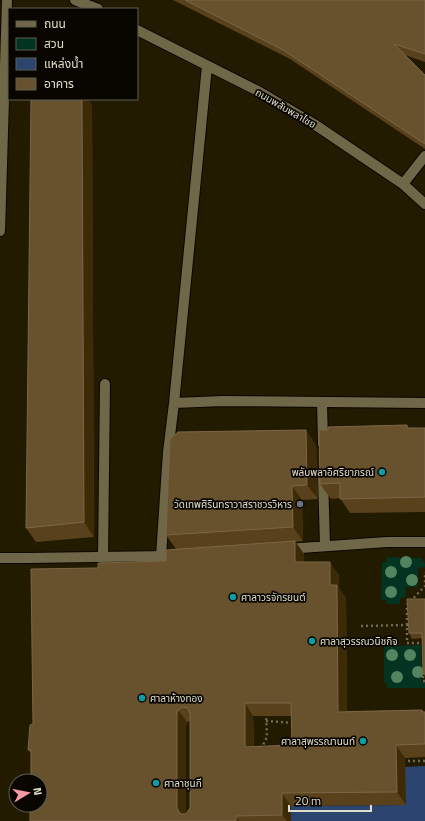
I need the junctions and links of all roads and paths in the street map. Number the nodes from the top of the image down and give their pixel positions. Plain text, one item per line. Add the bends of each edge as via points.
1 (7, 0) edge
2 (75, 0) edge
3 (95, 8) edge
4 (138, 31) edge
5 (207, 66) junction
6 (425, 156) edge
7 (403, 184) junction
8 (425, 204) edge
9 (0, 231) edge
10 (105, 384) dead end
11 (322, 402) junction
12 (174, 403) junction
13 (425, 403) edge
14 (425, 542) edge
15 (325, 546) junction
16 (272, 550) edge
17 (161, 556) junction
18 (178, 556) edge
19 (0, 558) edge
20 (103, 558) junction
21 (425, 572) edge
22 (408, 625) junction
23 (361, 626) dead end
24 (423, 650) edge
25 (423, 665) edge
26 (425, 681) edge
27 (266, 706) edge
28 (266, 721) junction
29 (301, 723) edge
30 (263, 745) junction
31 (270, 747) edge
32 (255, 749) edge
33 (402, 761) edge
34 (425, 761) edge

1 - 9 street
2 - 3 street
4 - 5 street, ถนนพลับพลาไชย
5 - 7 street, ถนนพลับพลาไชย via 258,91 314,124
5 - 12 street
6 - 7 street
7 - 8 street, ถนนพลับพลาไชย
10 - 20 street
11 - 12 street
11 - 13 street
11 - 15 street
12 - 17 street
14 - 15 street
15 - 16 street
17 - 18 street
17 - 20 street
19 - 20 street
21 - 22 path via 425,586 407,605
22 - 23 path
22 - 24 path via 407,642 422,643
25 - 26 path
27 - 28 path
28 - 29 path
28 - 30 path via 267,737
30 - 31 path
30 - 32 path
33 - 34 path

